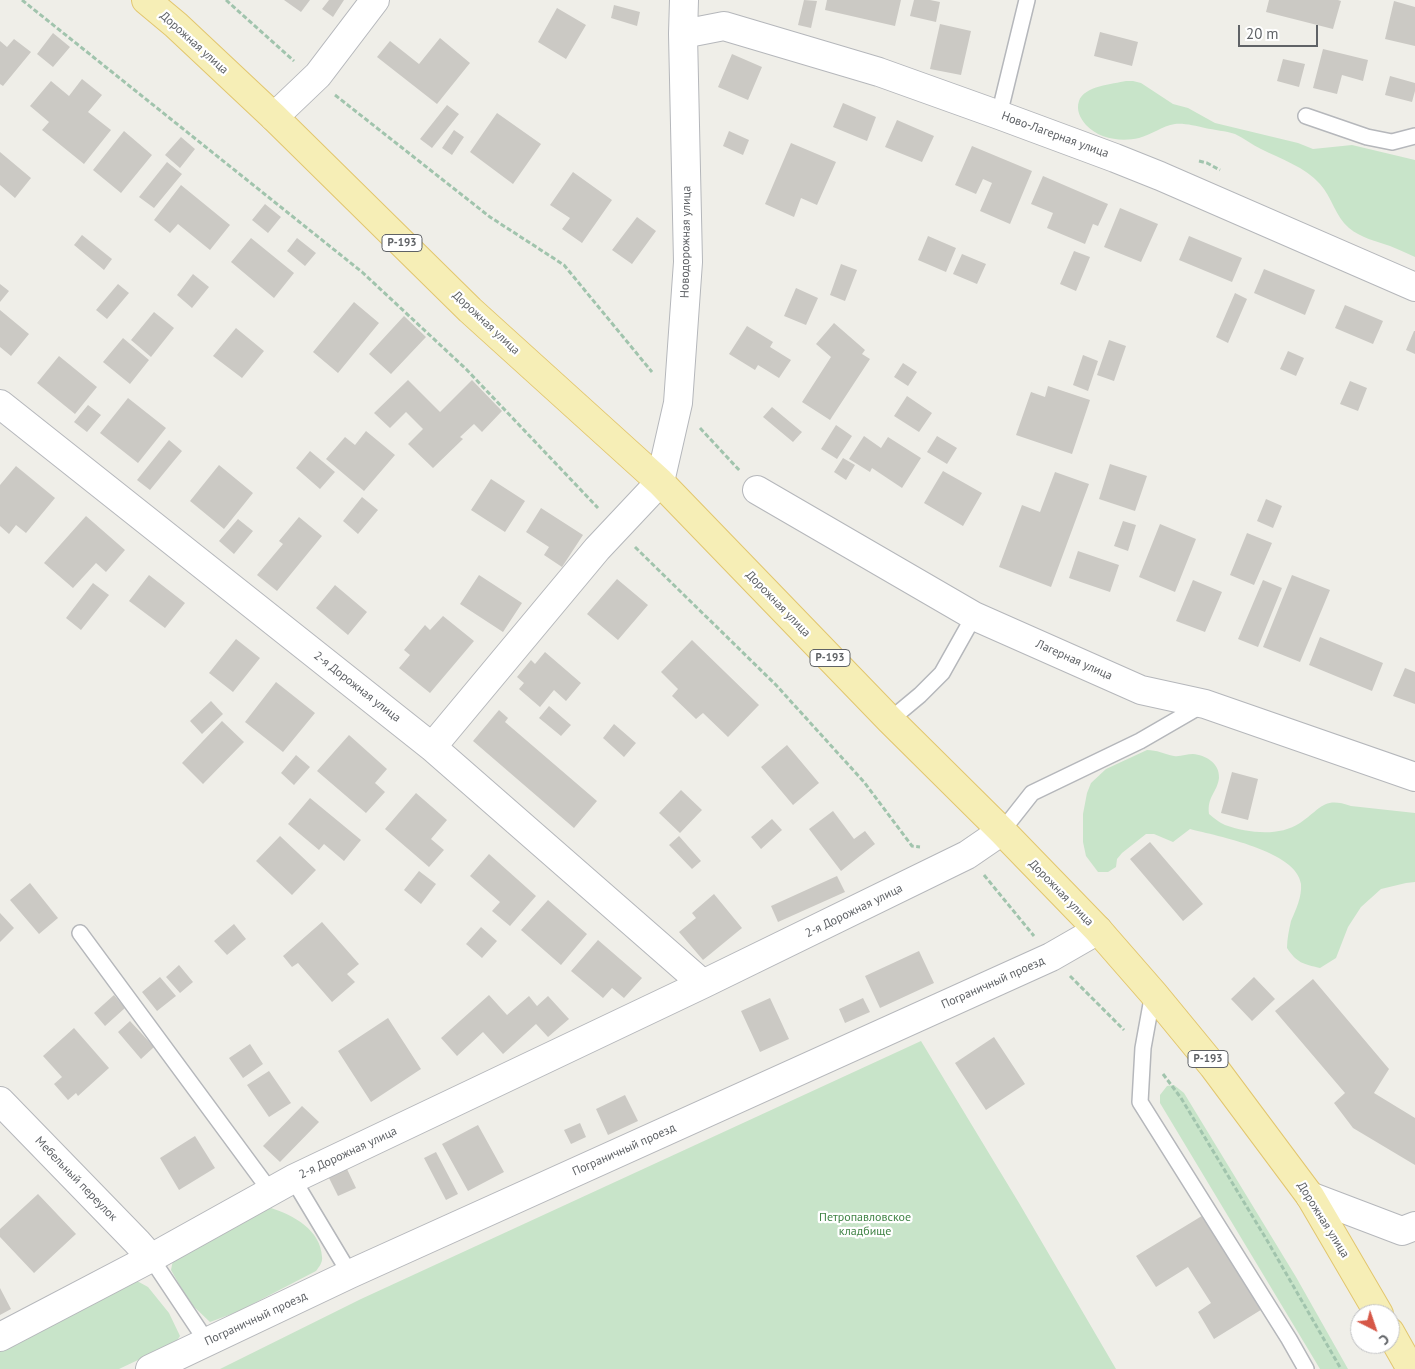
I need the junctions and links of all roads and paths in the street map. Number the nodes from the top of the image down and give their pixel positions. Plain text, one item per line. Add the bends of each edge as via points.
1 (22, 0) edge
2 (146, 0) edge
3 (226, 0) edge
4 (376, 0) edge
5 (684, 0) edge
6 (1027, 0) edge
7 (683, 34) junction
8 (314, 79) junction
9 (999, 114) junction
10 (1306, 116) dead end
11 (274, 117) junction
12 (1415, 136) edge
13 (1415, 287) edge
14 (678, 403) junction
15 (0, 404) edge
16 (660, 482) junction
17 (757, 490) joint
18 (617, 529) junction
19 (974, 616) junction
20 (1206, 704) junction
21 (890, 720) junction
22 (432, 747) junction
23 (1415, 777) edge
24 (1002, 831) junction
25 (922, 847) dead end
26 (1098, 930) junction
27 (80, 933) dead end
28 (703, 984) junction
29 (1154, 993) junction
30 (0, 1101) edge
31 (282, 1186) junction
32 (1310, 1196) junction
33 (1415, 1226) edge
34 (150, 1258) junction
35 (350, 1274) junction
36 (1373, 1304) edge
37 (0, 1337) edge
38 (207, 1342) junction
39 (1400, 1351) edge
40 (1408, 1366) edge
41 (150, 1369) edge
42 (1306, 1369) edge

1 - 18 path via 362,272 466,369
2 - 11 main road, Дорожная улица / Р-193
3 - 8 path
4 - 8 street
5 - 7 street, Новодорожная улица
6 - 9 lane
7 - 9 street, Ново-Лагерная улица via 724,26 879,72
7 - 14 street, Новодорожная улица via 688,262
8 - 11 street
8 - 14 path via 490,217 564,265
9 - 13 street, Ново-Лагерная улица via 1160,176
10 - 12 lane via 1392,142
11 - 16 main road, Дорожная улица / Р-193 via 470,310
14 - 16 street, Новодорожная улица
14 - 17 path
15 - 22 street, 2-я Дорожная улица
16 - 18 street
16 - 21 main road, Дорожная улица / Р-193
17 - 19 street, Лагерная улица
18 - 22 street
18 - 25 path via 776,685 864,782 912,846
19 - 20 street, Лагерная улица via 1141,690
19 - 21 lane via 942,673
20 - 23 street, Лагерная улица
20 - 24 lane via 1140,741 1032,793
21 - 24 main road, Дорожная улица / Р-193
22 - 28 street, 2-я Дорожная улица
24 - 26 main road, Дорожная улица / Р-193
24 - 28 street, 2-я Дорожная улица via 967,855
26 - 29 main road, Дорожная улица / Р-193
26 - 35 street, Пограничный проезд via 1051,957
27 - 31 lane
28 - 31 street, 2-я Дорожная улица
29 - 32 main road, Дорожная улица / Р-193
29 - 42 lane via 1143,1048 1140,1102
30 - 34 street, Мебельный переулок
31 - 34 street, 2-я Дорожная улица
31 - 35 lane
32 - 33 street via 1402,1231
32 - 36 main road, Дорожная улица / Р-193
34 - 37 street, 2-я Дорожная улица
34 - 38 lane
35 - 38 street, Пограничный проезд
38 - 41 street, Пограничный проезд
39 - 40 main road

